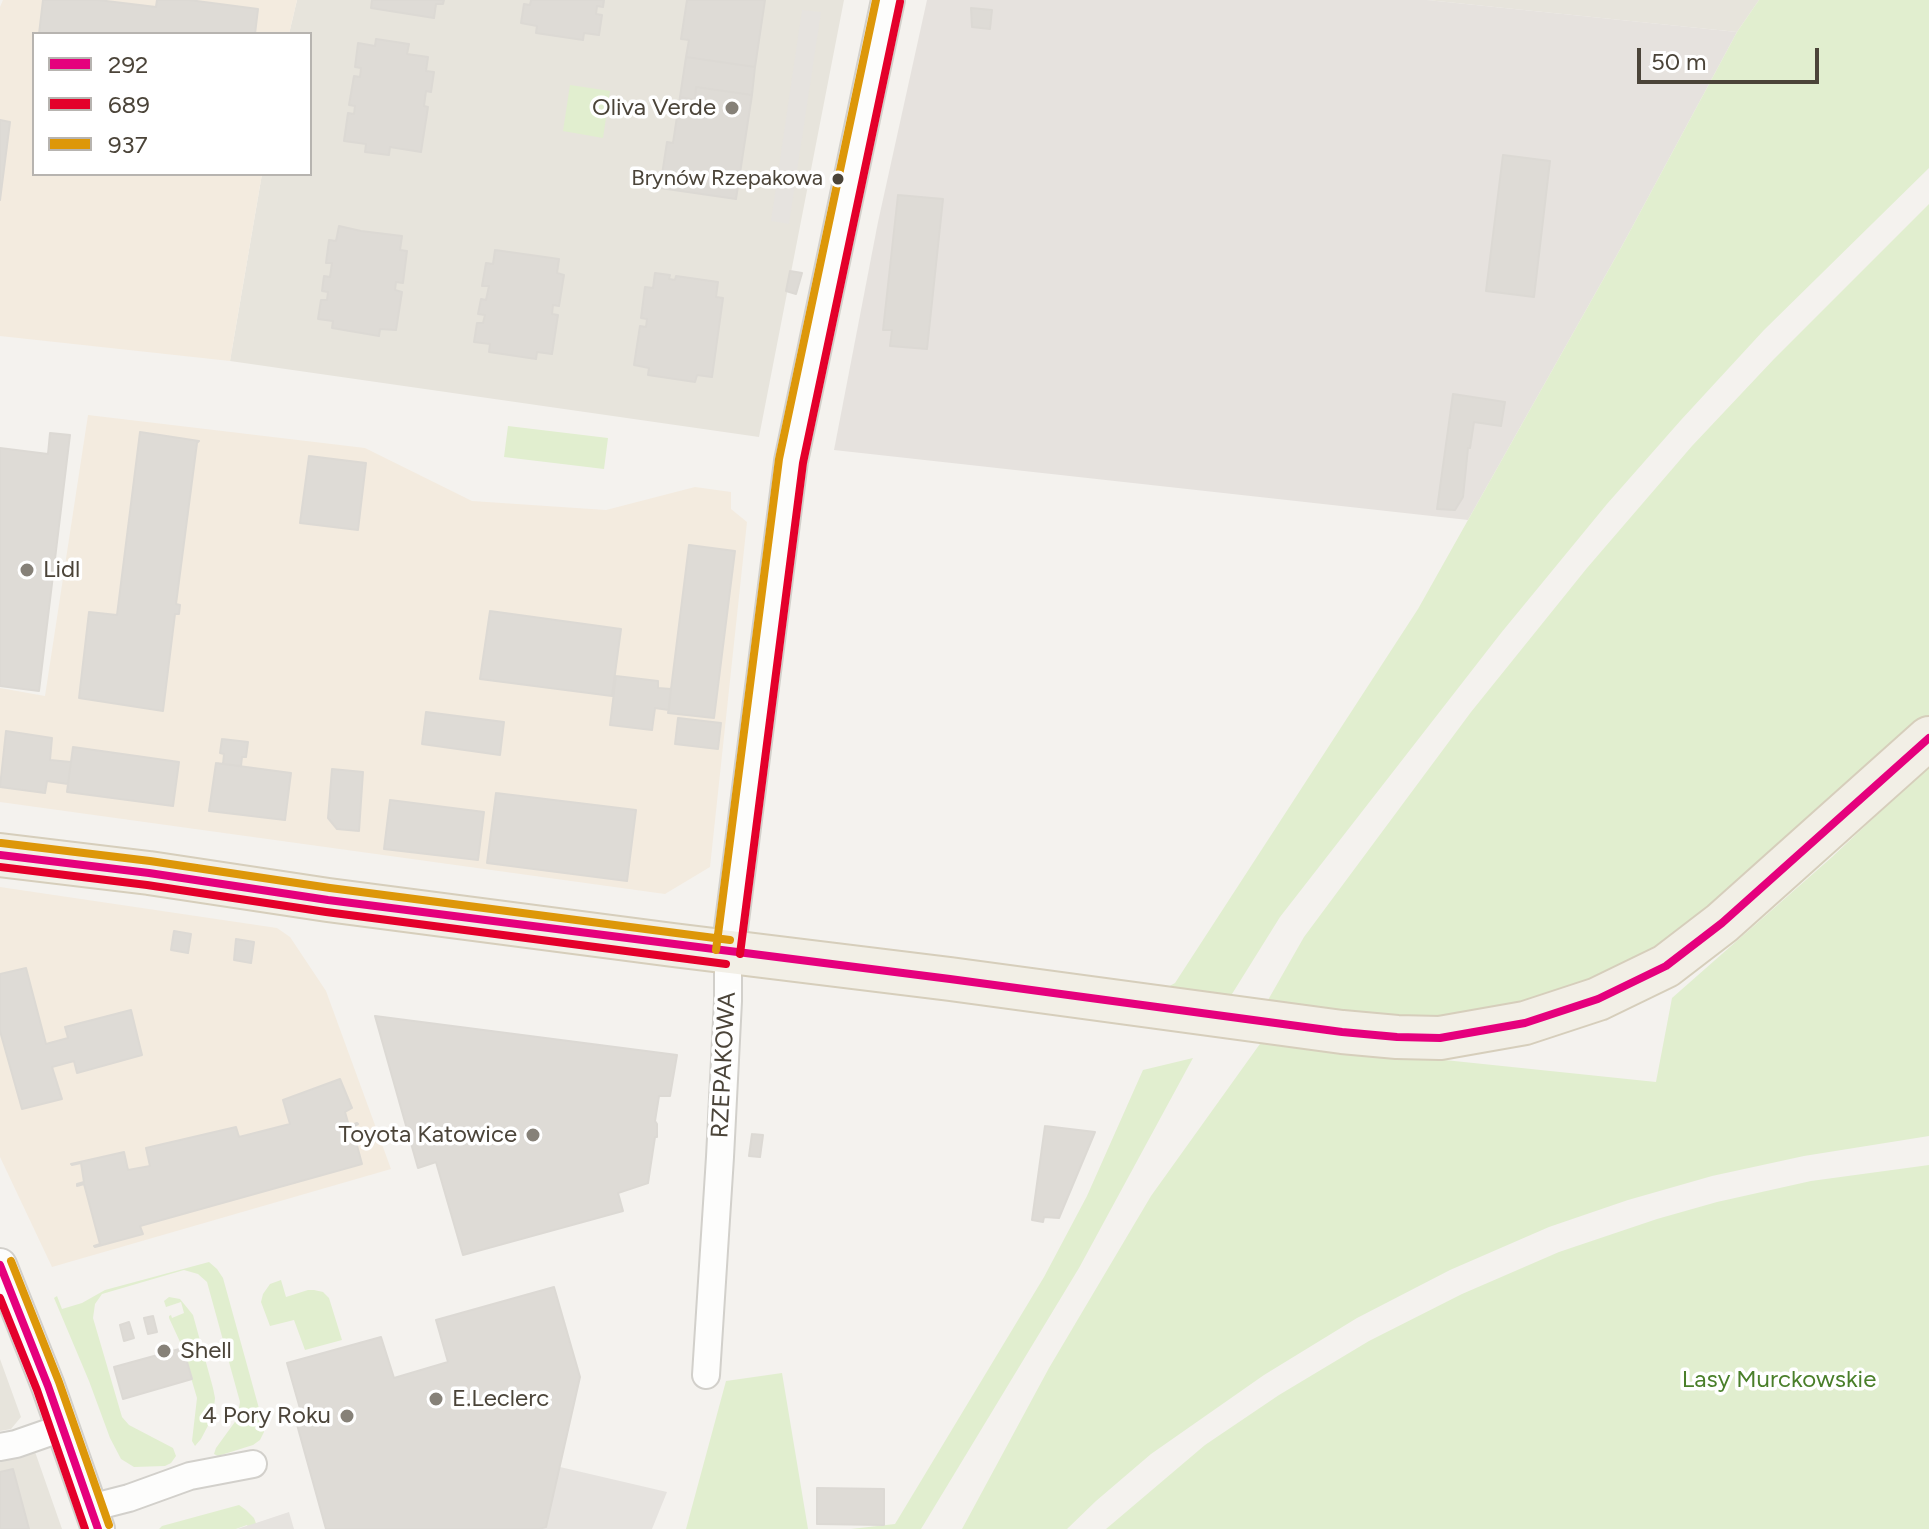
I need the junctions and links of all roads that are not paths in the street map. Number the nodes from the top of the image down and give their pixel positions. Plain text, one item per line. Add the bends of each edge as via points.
1 (888, 0) edge
2 (1929, 738) edge
3 (0, 855) edge
4 (728, 952) junction
5 (0, 1265) edge
6 (706, 1375) dead end
7 (62, 1428) junction
8 (0, 1447) edge
9 (253, 1464) dead end
10 (94, 1519) edge

1 - 4 street, RZEPAKOWA via 791,461
2 - 4 main road via 1722,923 1666,966 1598,999 1511,1026 1440,1038 1397,1037
3 - 4 main road
4 - 6 street, RZEPAKOWA
5 - 7 street
7 - 8 street
7 - 10 street
9 - 10 street via 190,1476 129,1498

